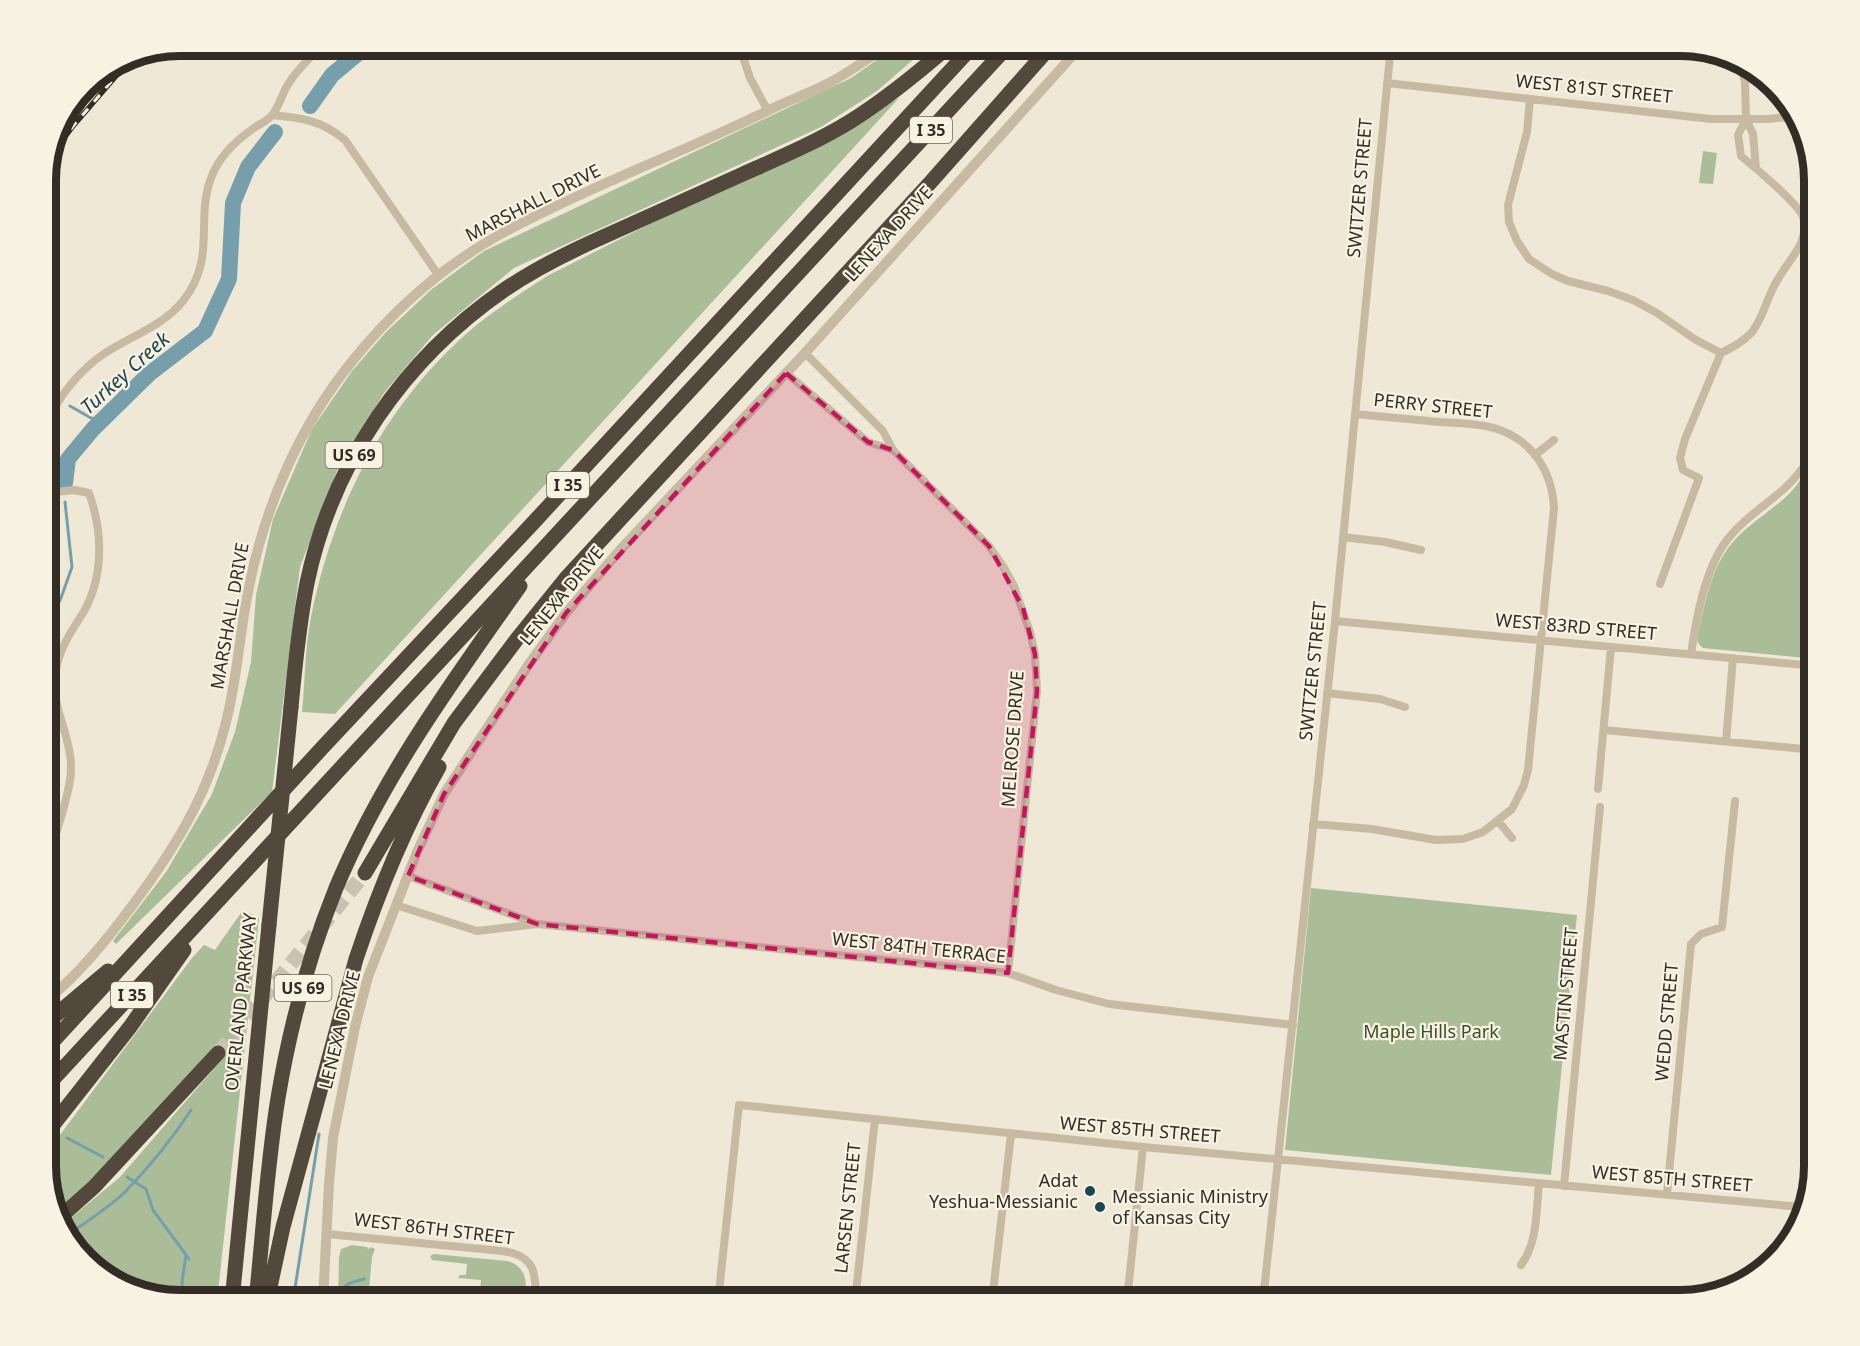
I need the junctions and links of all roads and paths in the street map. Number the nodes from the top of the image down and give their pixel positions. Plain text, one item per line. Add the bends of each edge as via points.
1 (312, 56) edge
2 (743, 56) edge
3 (871, 56) edge
4 (936, 56) edge
5 (964, 56) edge
6 (1000, 56) edge
7 (1042, 56) edge
8 (1072, 56) edge
9 (1390, 56) edge
10 (1742, 71) edge
11 (1387, 83) junction
12 (1530, 99) junction
13 (768, 111) junction
14 (272, 115) junction
15 (1788, 117) edge
16 (1746, 119) junction
17 (1756, 168) junction
18 (439, 276) junction
19 (805, 353) junction
20 (1721, 353) junction
21 (786, 373) junction
22 (56, 405) edge
23 (1355, 414) junction
24 (1554, 440) dead end
25 (893, 450) junction
26 (1535, 455) junction
27 (1804, 466) edge
28 (56, 492) edge
29 (554, 537) junction
30 (1343, 537) junction
31 (1420, 550) dead end
32 (1660, 584) dead end
33 (1335, 621) junction
34 (517, 639) junction
35 (1541, 640) junction
36 (1611, 646) junction
37 (1690, 654) junction
38 (1732, 658) junction
39 (56, 664) edge
40 (1804, 665) edge
41 (1327, 693) junction
42 (56, 699) edge
43 (1405, 707) dead end
44 (1604, 730) junction
45 (1726, 741) junction
46 (1804, 749) edge
47 (1598, 789) dead end
48 (1735, 801) dead end
49 (1600, 807) dead end
50 (1498, 820) junction
51 (1313, 824) junction
52 (56, 833) edge
53 (1512, 838) dead end
54 (365, 873) tunnel mouth
55 (408, 876) junction
56 (218, 901) junction
57 (396, 905) junction
58 (163, 924) junction
59 (537, 924) junction
60 (1008, 973) junction
61 (56, 991) edge
62 (56, 1015) edge
63 (1293, 1025) junction
64 (56, 1038) edge
65 (218, 1053) tunnel mouth
66 (56, 1076) edge
67 (875, 1119) junction
68 (56, 1121) edge
69 (1011, 1134) junction
70 (1143, 1147) junction
71 (1278, 1159) junction
72 (1539, 1183) junction
73 (1564, 1185) junction
74 (1667, 1194) junction
75 (1798, 1207) edge
76 (65, 1213) edge
77 (327, 1234) junction
78 (1521, 1265) dead end
79 (233, 1290) edge
80 (257, 1290) edge
81 (270, 1290) edge
82 (324, 1290) edge
83 (536, 1290) edge
84 (719, 1290) edge
85 (856, 1290) edge
86 (993, 1290) edge
87 (1128, 1290) edge
88 (1264, 1290) edge

1 - 14 street via 289,84
2 - 13 street
3 - 13 street, MARSHALL DRIVE via 826,85
4 - 79 highway, OVERLAND PARKWAY / US 69, bridge via 851,121 816,140 603,236 525,277 476,310 430,351 373,423 332,501 307,582 268,925
5 - 58 highway, I 35
6 - 29 highway, I 35
7 - 34 highway via 922,193 567,577
8 - 19 street, LENEXA DRIVE
9 - 11 street, SWITZER STREET
10 - 16 street
11 - 12 street, WEST 81ST STREET
11 - 23 street, SWITZER STREET
12 - 16 street, WEST 81ST STREET
12 - 20 street via 1527,132 1508,205 1509,222 1529,259 1568,281 1633,300
13 - 18 street, MARSHALL DRIVE via 524,222 491,239
14 - 18 street via 315,121 345,140
14 - 22 street via 230,147 215,169 207,194 203,258 184,300 162,321 92,362
15 - 16 street, WEST 81ST STREET
16 - 17 street via 1754,134
16 - 17 street via 1738,135 1741,156
17 - 20 street via 1803,216 1804,232 1751,333 1739,345
18 - 61 street, MARSHALL DRIVE via 404,304 353,360 301,440 276,493 259,544 226,726 200,799 172,850 113,931
19 - 21 street, LENEXA DRIVE
19 - 25 street, MELROSE DRIVE via 883,432
20 - 32 street via 1685,439 1680,458 1683,470 1699,478
21 - 25 street, MELROSE DRIVE via 868,442
21 - 55 street, LENEXA DRIVE via 566,613 444,794
23 - 26 street, PERRY STREET via 1494,428 1519,439
23 - 30 street, SWITZER STREET
24 - 26 street
25 - 60 street, MELROSE DRIVE via 989,546 1014,586 1033,643 1036,691
26 - 35 street, PERRY STREET via 1550,481 1554,508
27 - 37 street via 1782,492 1727,539 1713,564 1696,618
28 - 39 street via 89,493 95,509 99,562 93,593
29 - 56 highway, I 35
29 - 80 highway, US 69 via 402,759 336,888 308,967 287,1051 278,1098
30 - 31 street
30 - 33 street, SWITZER STREET
33 - 35 street, WEST 83RD STREET
33 - 41 street, SWITZER STREET
34 - 54 highway via 454,723
34 - 81 highway via 435,774 373,909 340,1016
35 - 36 street, WEST 83RD STREET
35 - 50 street, PERRY STREET via 1528,770 1519,798
36 - 37 street, WEST 83RD STREET
36 - 44 street
37 - 38 street, WEST 83RD STREET
38 - 40 street, WEST 83RD STREET
38 - 45 street
41 - 43 street via 1380,699
41 - 51 street, SWITZER STREET
42 - 52 street via 72,764
44 - 45 street
44 - 47 street
45 - 46 street
48 - 74 street, WEDD STREET via 1722,927 1701,934 1691,944
49 - 73 street, MASTIN STREET
50 - 51 street, PERRY STREET via 1484,832 1451,840
50 - 53 street
51 - 63 street, SWITZER STREET
55 - 57 street, LENEXA DRIVE
55 - 59 street, WEST 84TH TERRACE
56 - 66 highway, I 35
56 - 68 highway via 130,1027
57 - 59 street, WEST 84TH TERRACE via 477,931
57 - 77 street, LENEXA DRIVE via 368,977 352,1037 333,1138
58 - 62 highway
58 - 64 highway, I 35
59 - 60 street, WEST 84TH TERRACE
60 - 63 street, WEST 84TH TERRACE via 1109,1004
63 - 71 street, SWITZER STREET
65 - 76 highway via 102,1180
67 - 69 street, WEST 85TH STREET
67 - 84 street, WEST 85TH STREET via 739,1105
67 - 85 street, LARSEN STREET
69 - 70 street, WEST 85TH STREET
69 - 86 street
70 - 71 street, WEST 85TH STREET
70 - 87 street
71 - 72 street, WEST 85TH STREET
71 - 88 street, SWITZER STREET
72 - 73 street, WEST 85TH STREET
72 - 78 street via 1532,1242
73 - 74 street, WEST 85TH STREET
74 - 75 street, WEST 85TH STREET
77 - 82 street, LENEXA DRIVE
77 - 83 street, WEST 86TH STREET via 519,1254 533,1268

